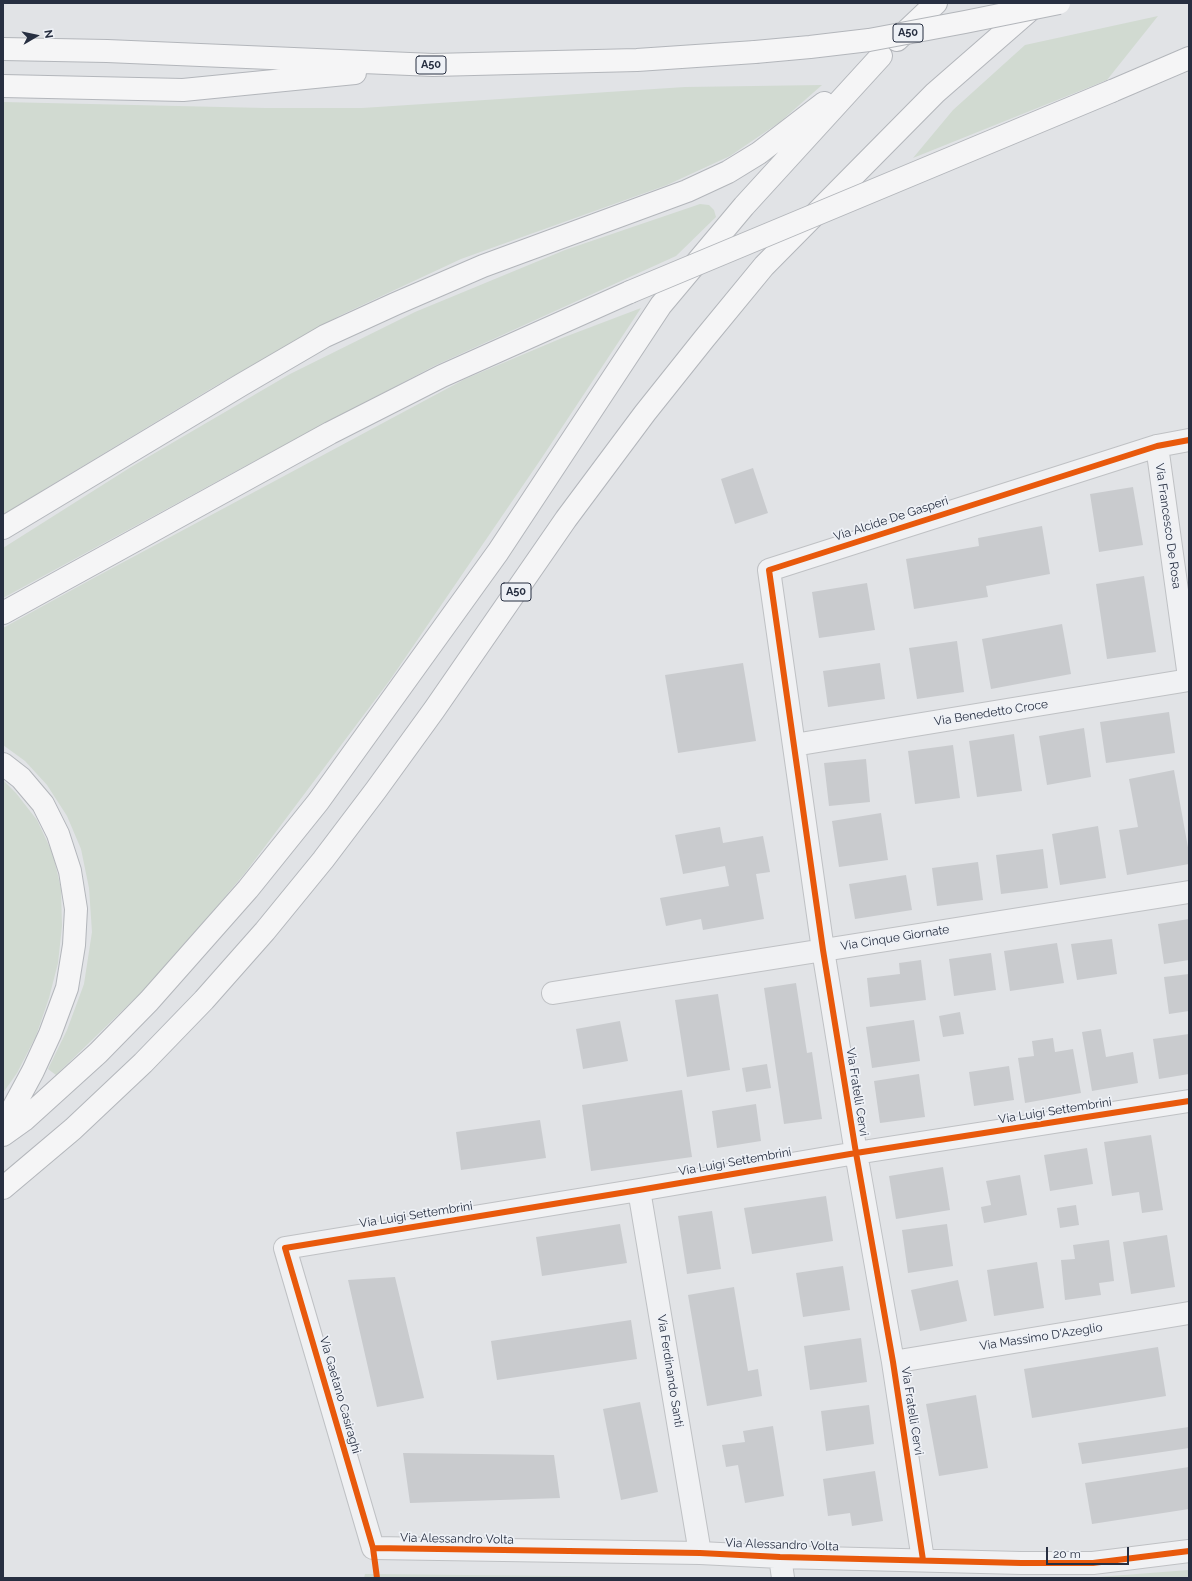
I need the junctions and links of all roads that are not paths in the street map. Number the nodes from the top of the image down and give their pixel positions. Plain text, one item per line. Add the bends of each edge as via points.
1 (936, 3) edge
2 (1038, 3) edge
3 (1059, 3) edge
4 (3, 49) edge
5 (881, 56) junction
6 (1189, 58) edge
7 (433, 65) junction
8 (3, 86) edge
9 (1189, 440) edge
10 (1157, 446) junction
11 (3, 528) edge
12 (3, 614) edge
13 (1189, 677) edge
14 (1189, 680) edge
15 (794, 745) junction
16 (3, 764) edge
17 (1189, 892) edge
18 (823, 950) junction
19 (553, 993) dead end
20 (1189, 1101) edge
21 (3, 1123) edge
22 (3, 1135) edge
23 (856, 1153) junction
24 (3, 1188) edge
25 (639, 1190) junction
26 (285, 1248) joint
27 (1189, 1313) edge
28 (893, 1362) junction
29 (373, 1548) joint
30 (1189, 1551) edge
31 (700, 1553) junction
32 (923, 1560) junction
33 (781, 1568) edge

1 - 5 highway
2 - 24 highway, A50 via 935,92 764,266 645,413 566,519 376,790 265,931 204,1000 143,1063 73,1129
3 - 7 highway, A50, bridge via 869,40 810,47 637,60
4 - 7 highway, A50
5 - 11 highway via 766,148 728,172 687,190 483,266 325,336
5 - 22 highway via 744,206 661,305 498,552 318,802 248,889 149,1001 98,1053 24,1120
6 - 12 highway, bridge via 630,292 442,376 330,433
7 - 8 highway via 183,90
9 - 10 street, Via Alcide De Gasperi
10 - 13 street, Via Francesco De Rosa
10 - 15 street, Via Alcide De Gasperi via 769,570
14 - 15 street, Via Benedetto Croce
15 - 18 street, Via Fratelli Cervi
16 - 21 highway via 20,778 43,804 58,834 70,871 76,909 74,945 67,988 33,1071
17 - 18 street, Via Cinque Giornate
18 - 19 street, Via Cinque Giornate
18 - 23 street, Via Fratelli Cervi
20 - 23 street, Via Luigi Settembrini
23 - 25 street, Via Luigi Settembrini
23 - 28 street, Via Fratelli Cervi
25 - 26 street, Via Luigi Settembrini
25 - 31 street, Via Ferdinando Santi
26 - 29 street, Via Gaetano Casiraghi
27 - 28 street, Via Massimo D'Azeglio
28 - 32 street, Via Fratelli Cervi
29 - 31 street, Via Alessandro Volta
30 - 32 street, Via Alessandro Volta via 1093,1563
31 - 33 street, Via Alessandro Volta
32 - 33 street, Via Alessandro Volta

